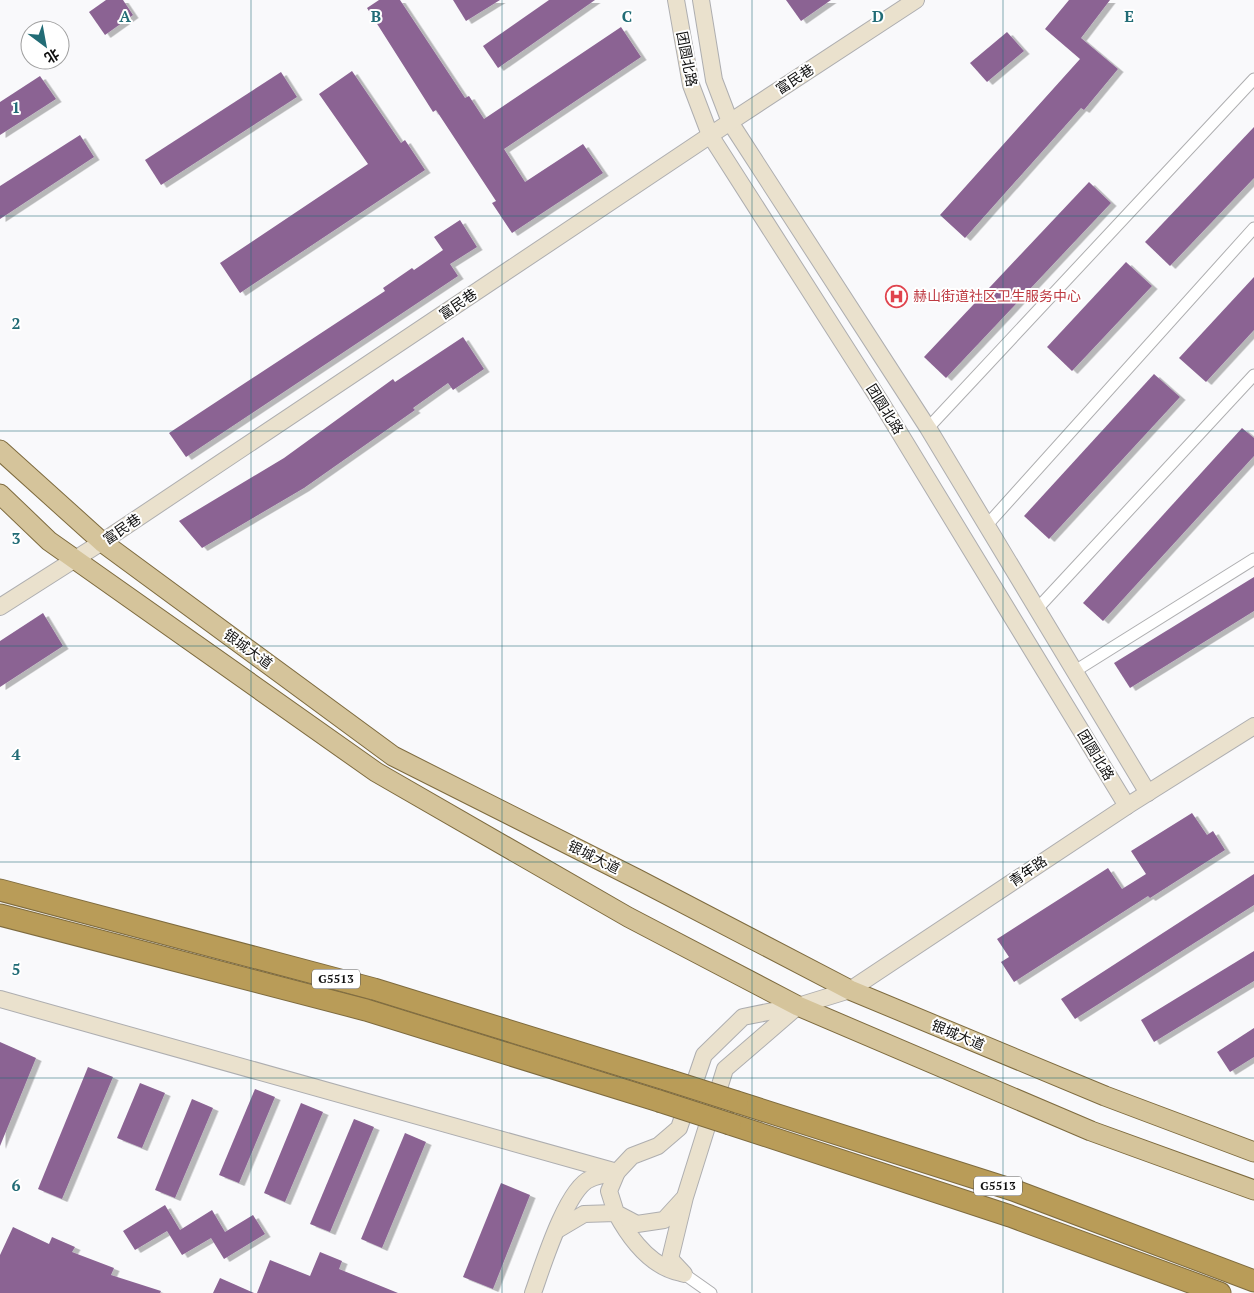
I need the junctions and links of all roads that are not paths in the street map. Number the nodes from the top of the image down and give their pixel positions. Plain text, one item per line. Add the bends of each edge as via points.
1 (676, 0) edge
2 (700, 0) edge
3 (916, 0) edge
4 (1254, 79) edge
5 (730, 122) junction
6 (710, 135) junction
7 (1254, 228) edge
8 (1254, 375) edge
9 (928, 428) junction
10 (0, 450) edge
11 (0, 494) edge
12 (987, 525) junction
13 (102, 542) junction
14 (74, 559) junction
15 (1254, 559) edge
16 (0, 607) edge
17 (1037, 609) junction
18 (1075, 671) junction
19 (1254, 726) edge
20 (1148, 793) junction
21 (1127, 806) junction
22 (0, 890) edge
23 (0, 915) edge
24 (850, 990) junction
25 (0, 999) edge
26 (798, 1006) junction
27 (1254, 1152) edge
28 (617, 1172) junction
29 (1254, 1190) edge
30 (684, 1197) junction
31 (616, 1213) junction
32 (557, 1230) junction
33 (684, 1274) junction
34 (1254, 1281) edge
35 (533, 1293) edge
36 (711, 1293) edge
37 (1220, 1293) edge

1 - 6 street, 团圆北路 via 691,85
2 - 5 street, 团圆北路 via 714,80
3 - 5 street, 富民巷
4 - 9 street
5 - 6 street, 富民巷
5 - 9 street, 团圆北路
6 - 13 street, 富民巷
6 - 21 street, 团圆北路 via 882,404
7 - 12 street
8 - 17 street
9 - 12 street, 团圆北路
10 - 13 main road, 银城大道
11 - 14 main road, 银城大道 via 49,541
12 - 17 street, 团圆北路
13 - 14 street, 富民巷
13 - 24 main road, 银城大道 via 392,756
14 - 16 street, 富民巷
14 - 26 main road, 银城大道 via 376,772 628,917
15 - 18 street
17 - 18 street, 团圆北路
18 - 20 street, 团圆北路
19 - 20 street, 青年路
20 - 21 street, 青年路
21 - 24 street, 青年路
22 - 34 highway, G5513, bridge via 374,989 668,1080 1013,1190
23 - 37 highway, G5513, bridge via 366,1010 659,1101 1010,1216
24 - 26 street, 青年路
24 - 27 main road, 银城大道 via 1106,1096
25 - 28 street
26 - 28 street, 青年路 via 743,1016 704,1055 679,1128 658,1146 632,1156
26 - 29 main road, 银城大道 via 1091,1131
26 - 30 street via 726,1069
28 - 31 street via 609,1192
28 - 32 street via 588,1179 572,1196
30 - 31 street via 664,1220 638,1224
30 - 33 street via 670,1260
31 - 32 street via 584,1214
31 - 33 street via 630,1239 666,1270
32 - 35 street
33 - 36 street

